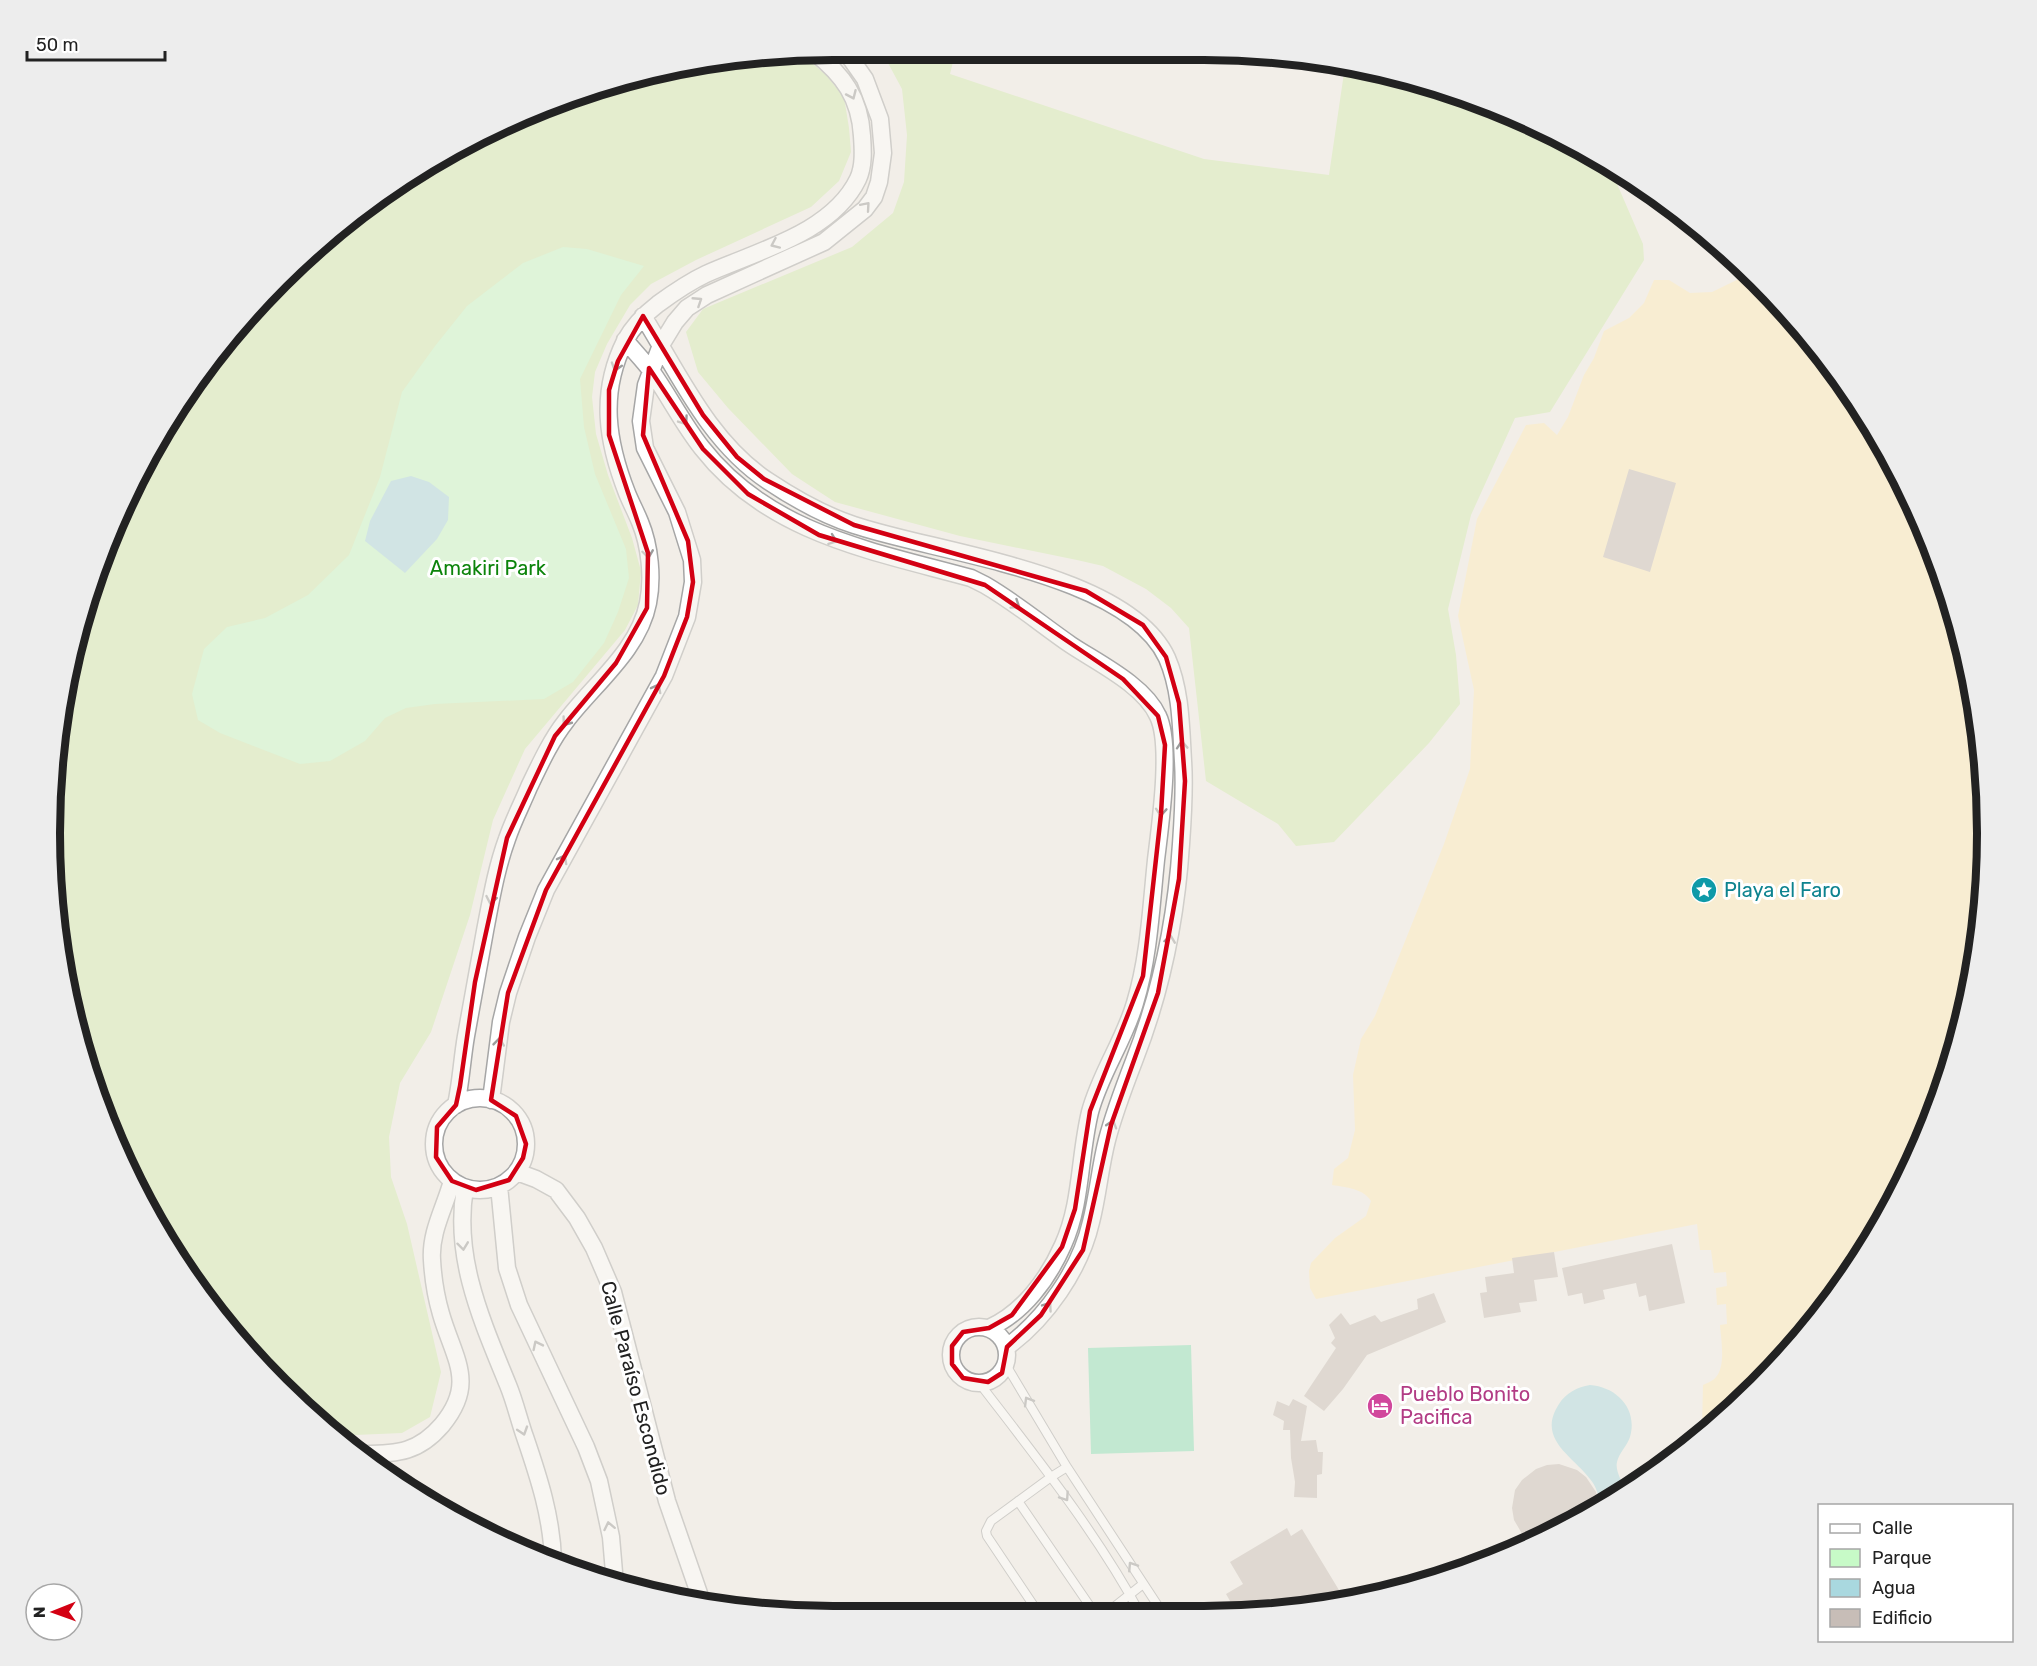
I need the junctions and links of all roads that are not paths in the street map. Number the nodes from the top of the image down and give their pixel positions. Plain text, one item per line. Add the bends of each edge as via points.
1 (824, 60) edge
2 (852, 60) edge
3 (643, 316) junction
4 (625, 340) junction
5 (661, 345) junction
6 (652, 372) junction
7 (491, 1100) junction
8 (456, 1105) junction
9 (517, 1172) junction
10 (459, 1185) junction
11 (499, 1186) junction
12 (989, 1328) junction
13 (1007, 1347) junction
14 (1006, 1365) junction
15 (980, 1384) junction
16 (373, 1454) edge
17 (1067, 1467) junction
18 (1052, 1477) junction
19 (1018, 1501) junction
20 (553, 1553) edge
21 (614, 1574) edge
22 (1143, 1584) junction
23 (699, 1594) edge
24 (1130, 1594) junction
25 (1034, 1606) edge
26 (1090, 1606) edge
27 (1115, 1606) edge
28 (1136, 1606) edge
29 (1158, 1606) edge

1 -> 3 street via 847,84 859,114 863,156 859,177 848,196 801,233 703,275
5 -> 2 street via 675,322 697,300 824,242 874,197 882,153 880,119 865,79
3 - 4 street
3 - 5 street
4 - 6 street
4 -> 8 street via 609,390 609,435 642,525 650,578 647,608 642,624 616,663 555,736 507,837 475,982
5 - 6 street
13 -> 5 street via 1041,1315 1083,1250 1111,1125 1146,1032 1163,972 1179,879 1185,781 1174,680 1166,657 1143,625 1086,591 854,525 822,513 764,479 737,457 703,415
7 -> 6 street via 503,1012 530,928 546,890 664,676 687,617 693,582 690,551 677,512 645,448 643,435 642,403
6 -> 12 street via 703,449 748,494 819,535 985,585 1124,680 1158,716 1165,745 1143,976 1090,1111 1075,1209 1062,1247 1018,1310
7 - 8 street via 467,1100
7 - 9 street via 516,1116 523,1129 526,1144
8 - 10 street via 437,1127 434,1142 442,1170
9 - 11 street
9 - 23 street, Calle Paraíso Escondido via 556,1191 577,1218 614,1292 667,1501
10 - 11 street via 488,1190
10 - 16 street via 433,1238 432,1257 441,1314 460,1371 461,1386 454,1410 418,1446 395,1454
10 -> 20 street via 467,1273 543,1494
21 -> 11 street via 599,1481 519,1305 507,1268
12 - 13 street via 997,1332
12 - 15 street via 971,1327 952,1346 956,1372
13 - 14 street
14 - 15 street via 996,1378
17 -> 14 lane
15 - 18 lane
17 - 18 lane
22 -> 17 lane
18 - 19 lane
18 -> 24 lane
19 - 25 lane via 991,1521 987,1536
19 - 26 lane
22 - 24 lane
22 - 29 lane
24 - 27 lane
24 - 28 lane

